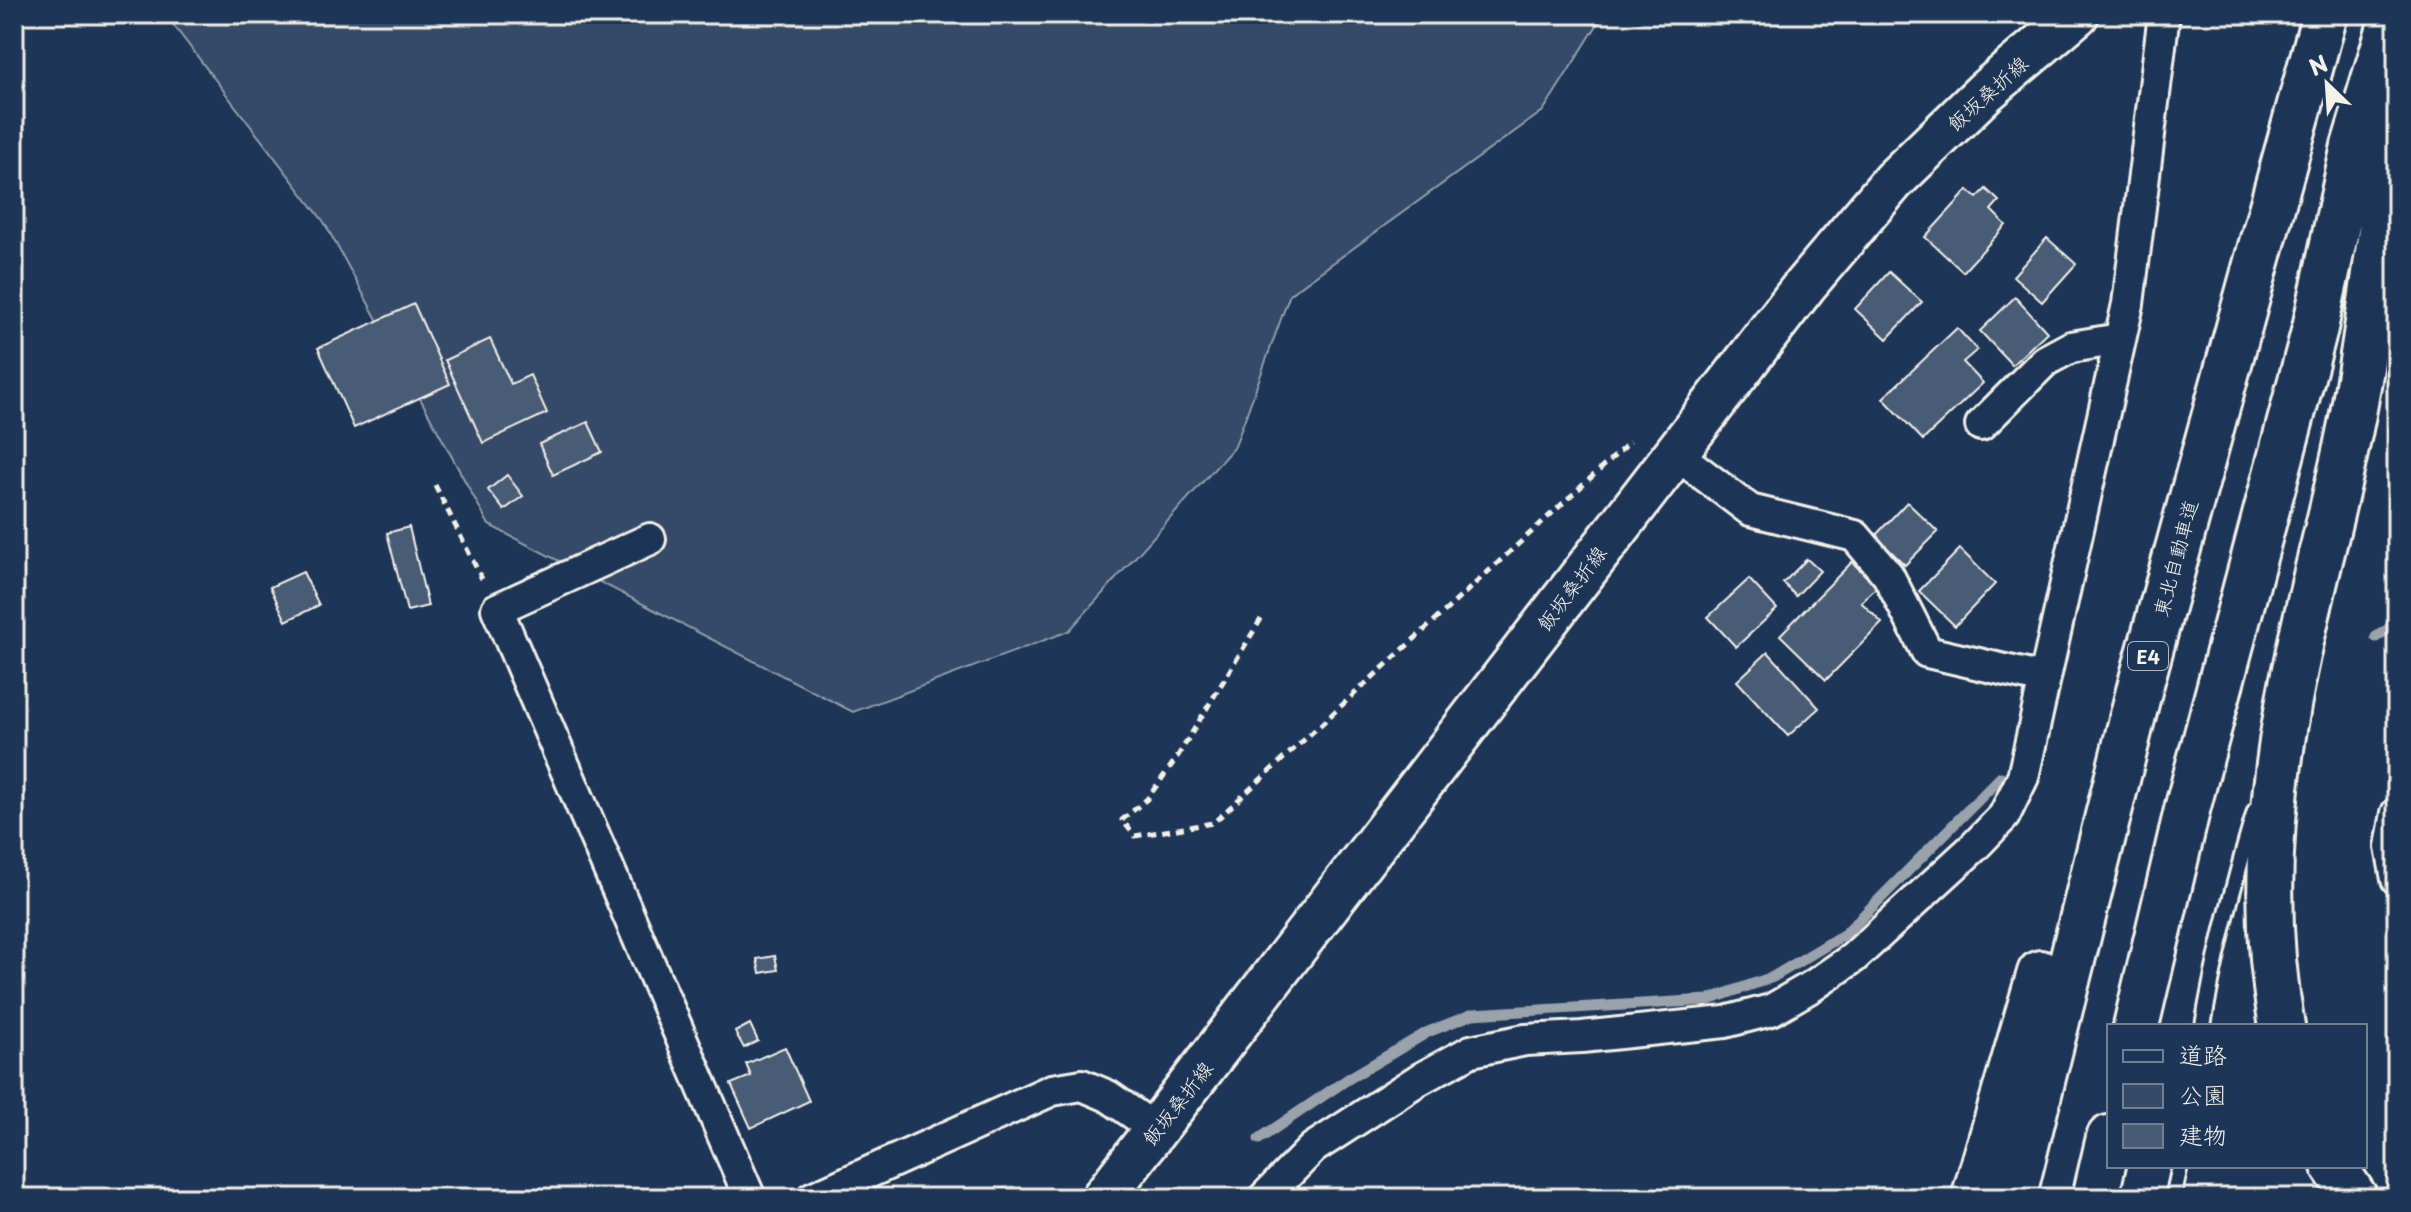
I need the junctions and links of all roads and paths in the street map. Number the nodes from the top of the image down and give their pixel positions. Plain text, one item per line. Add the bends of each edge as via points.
1 (2077, 14) edge
2 (2164, 14) edge
3 (2325, 14) edge
4 (2394, 14) edge
5 (2397, 115) edge
6 (2296, 117) junction
7 (2120, 339) junction
8 (1981, 425) dead end
9 (1633, 440) dead end
10 (1675, 453) junction
11 (435, 485) dead end
12 (650, 539) dead end
13 (497, 609) junction
14 (1261, 619) dead end
15 (2044, 679) junction
16 (2289, 699) junction
17 (2397, 813) edge
18 (2397, 879) edge
19 (2136, 1024) edge
20 (2203, 1024) edge
21 (2282, 1024) edge
22 (1157, 1130) junction
23 (2107, 1147) edge
24 (2180, 1168) edge
25 (2335, 1168) edge
26 (750, 1198) edge
27 (812, 1198) edge
28 (1103, 1198) edge
29 (1264, 1198) edge
30 (1974, 1198) edge
31 (2013, 1198) edge
32 (2095, 1198) edge
33 (2173, 1198) edge
34 (2355, 1198) edge

1 - 10 main road, 飯坂桑折線 via 1985,92 1893,181
2 - 7 street
3 - 6 highway, 東北自動車道 / E4
4 - 19 highway via 2354,146 2315,328 2188,806
5 - 16 highway via 2355,404
6 - 30 highway via 2194,404 2074,858
6 - 31 highway, 東北自動車道 / E4 via 2140,687
7 - 8 street via 2071,347 2045,361
7 - 15 street
9 - 14 path via 1213,823 1135,836 1122,820 1147,799 1176,759
10 - 15 street via 1750,510 1855,536 1888,575 1927,652
10 - 22 main road, 飯坂桑折線
11 - 13 path
12 - 13 street
13 - 26 street
15 - 29 street via 2023,777 2004,816 1872,941 1814,985 1771,1010 1725,1022 1525,1040 1471,1051 1313,1148
16 - 20 lane via 2230,896
16 - 21 highway via 2269,857 2271,937
17 - 18 street via 2391,847
22 - 27 street via 1082,1085 1052,1090
22 - 28 main road, 飯坂桑折線
23 - 32 highway
24 - 33 lane
25 - 34 highway

